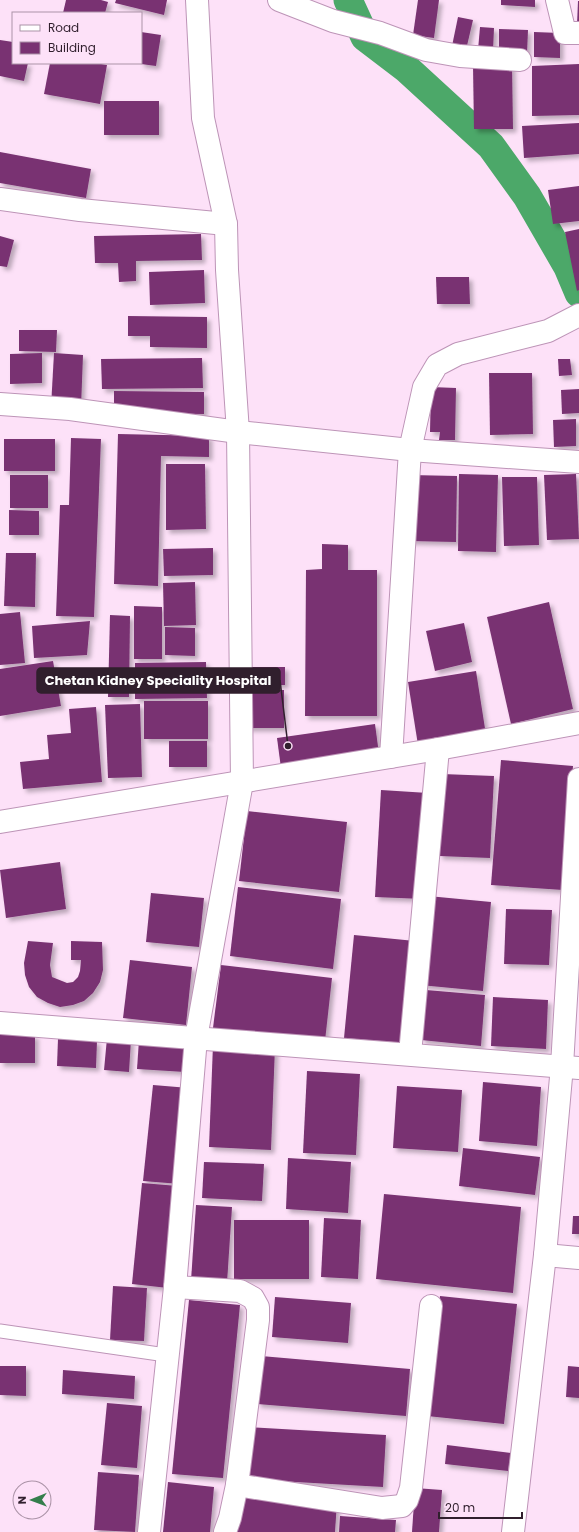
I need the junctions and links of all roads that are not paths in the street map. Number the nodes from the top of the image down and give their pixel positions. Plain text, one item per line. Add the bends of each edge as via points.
1 (197, 0) edge
2 (279, 0) edge
3 (557, 0) edge
4 (579, 33) edge
5 (520, 60) dead end
6 (0, 199) edge
7 (226, 224) junction
8 (575, 317) edge
9 (0, 404) edge
10 (238, 432) junction
11 (410, 450) junction
12 (579, 462) edge
13 (579, 723) edge
14 (438, 749) junction
15 (391, 757) junction
16 (579, 779) edge
17 (242, 782) junction
18 (0, 822) edge
19 (0, 1023) edge
20 (196, 1038) junction
21 (410, 1054) junction
22 (571, 1067) edge
23 (545, 1256) junction
24 (579, 1258) edge
25 (174, 1287) junction
26 (432, 1306) dead end
27 (0, 1331) edge
28 (166, 1355) junction
29 (237, 1485) junction
30 (149, 1532) edge
31 (225, 1532) edge
32 (513, 1532) edge

1 - 7 street via 203,118
2 - 5 street via 333,22 380,33 426,50 460,56
3 - 4 street via 565,33
6 - 7 street via 80,210
7 - 10 street
8 - 11 street via 548,332 458,354 438,366 424,387
9 - 10 street via 70,409
10 - 11 street
10 - 17 street
11 - 12 street
11 - 15 street
13 - 14 street
14 - 15 street
14 - 21 street
15 - 17 street
16 - 22 street
17 - 18 street
17 - 20 street
19 - 20 street
20 - 21 street
20 - 25 street
21 - 22 street
22 - 23 street
23 - 24 street
23 - 32 street
25 - 28 street
25 - 29 street via 240,1291 253,1298 258,1307
26 - 29 street via 411,1488 402,1506 382,1508
27 - 28 lane
28 - 30 street
29 - 31 street

